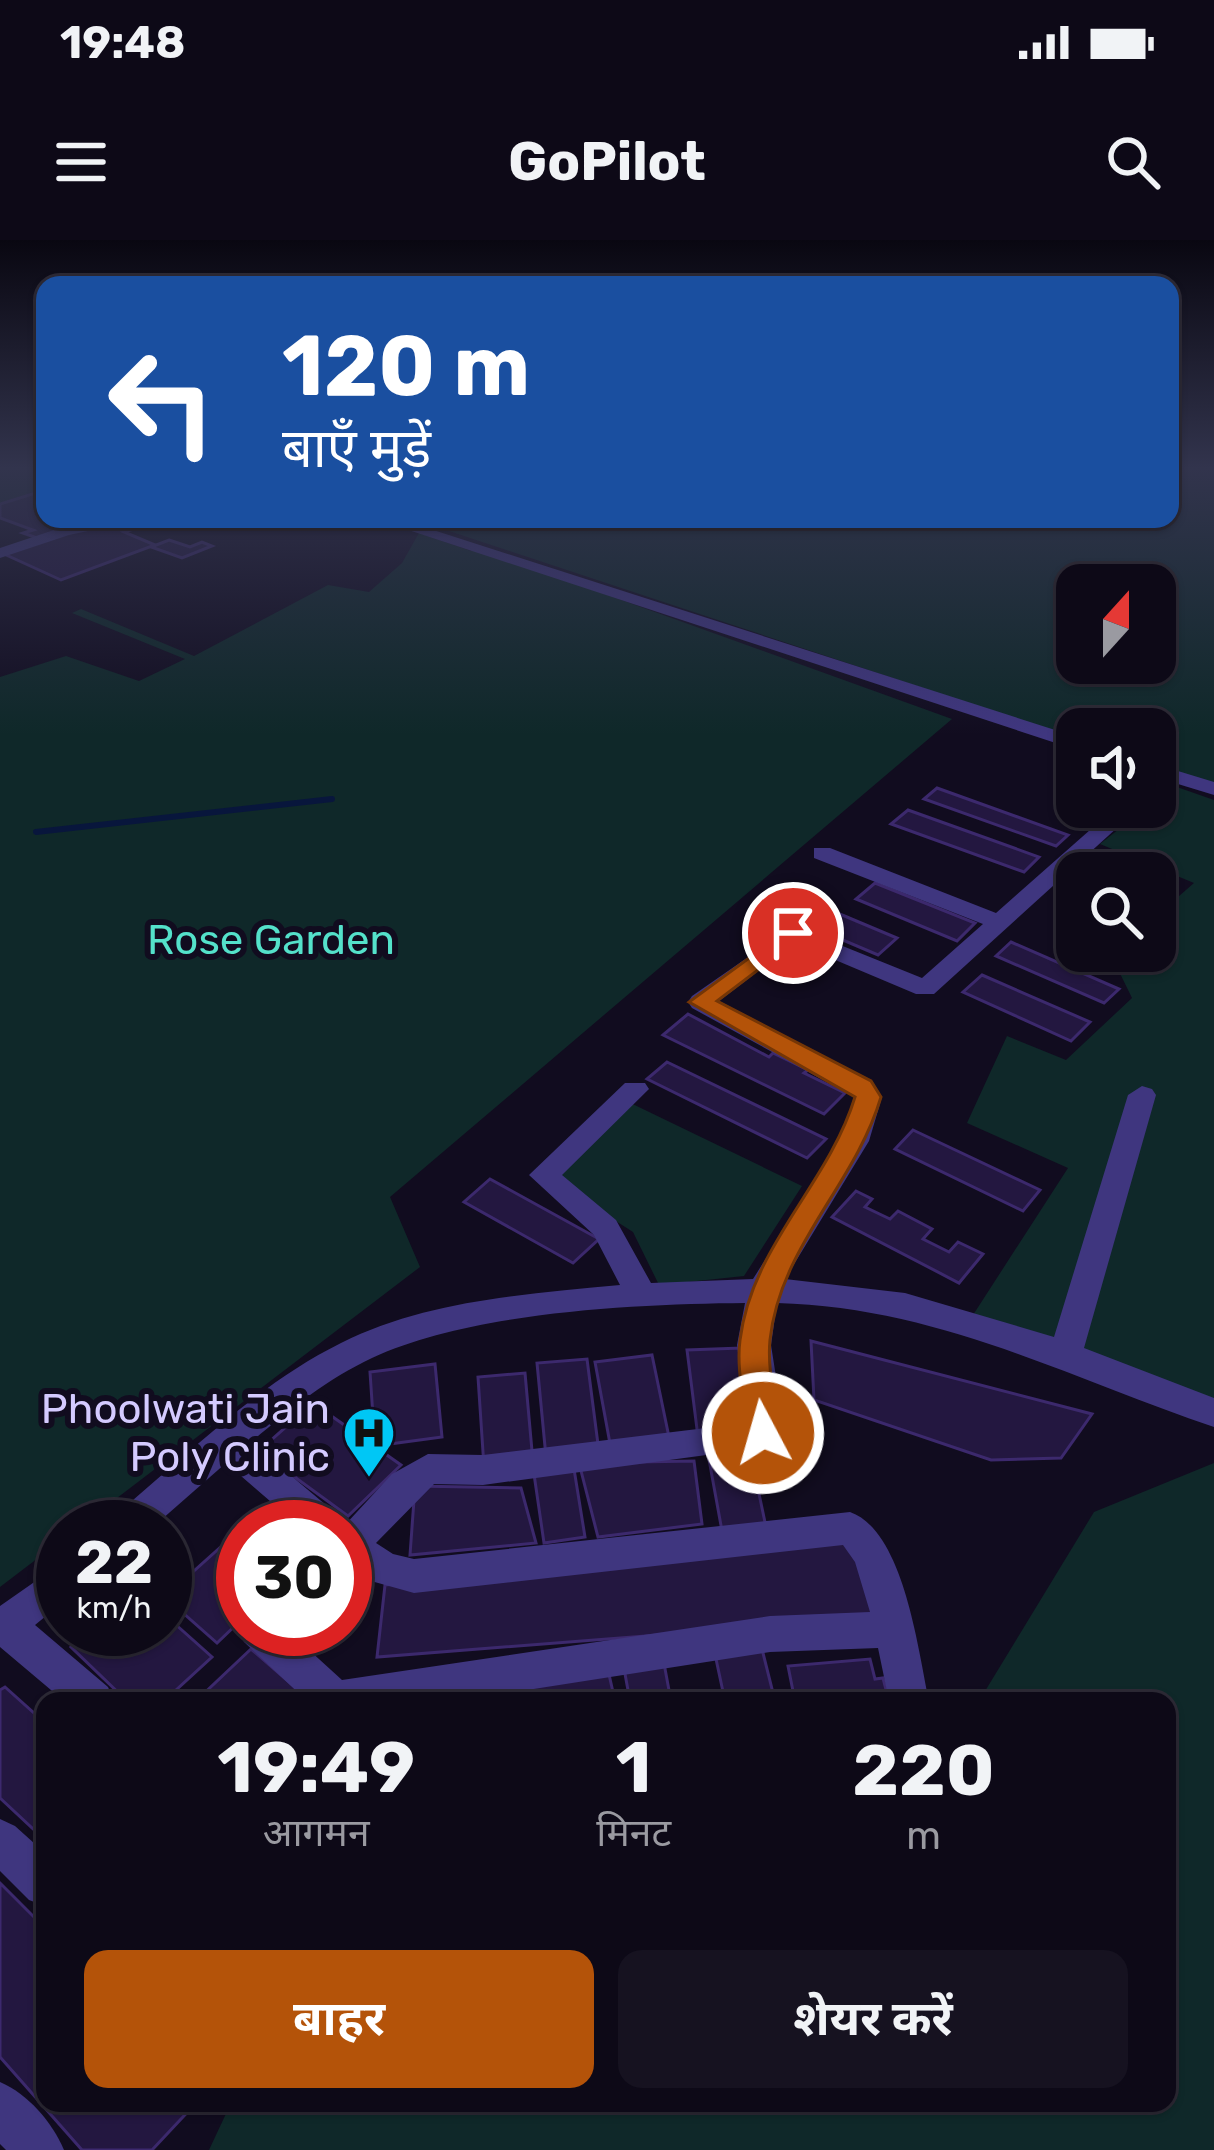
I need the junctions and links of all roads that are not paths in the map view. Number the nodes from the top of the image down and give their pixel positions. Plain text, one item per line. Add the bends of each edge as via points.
1 (498, 556) edge
2 (1056, 737) edge
3 (1176, 780) edge
4 (1214, 789) edge
5 (1105, 828) edge
6 (822, 853) dead end
7 (1000, 922) junction
8 (635, 1089) dead end
9 (1142, 1095) dead end
10 (765, 1290) junction
11 (641, 1294) junction
12 (1064, 1358) junction
13 (1214, 1413) edge
14 (228, 1444) junction
15 (160, 1500) edge
16 (294, 1500) edge
17 (372, 1512) edge
18 (372, 1561) edge
19 (36, 1601) edge
20 (3, 1627) edge
21 (894, 1629) junction
22 (288, 1656) edge
23 (83, 1692) edge
24 (328, 1692) edge
25 (389, 1692) edge
26 (907, 1692) edge
27 (0, 1841) edge
28 (36, 1875) edge
29 (0, 2107) edge
30 (39, 2150) edge

1 - 2 street
3 - 4 street
5 - 7 street
6 - 7 street
7 - 10 street via 926,988 793,933 701,1002 868,1097 856,1136
8 - 11 street via 544,1175 605,1228
9 - 12 street
10 - 11 street
10 - 12 street via 919,1309
10 - 17 street via 754,1345 761,1436 483,1470 428,1469
11 - 14 street via 413,1328 313,1376
12 - 13 street
14 - 15 street
14 - 16 street
18 - 21 street via 414,1576 850,1528 864,1538
19 - 20 street
20 - 23 street
21 - 25 street via 770,1634
21 - 26 street
22 - 24 street
27 - 28 street
29 - 30 street

